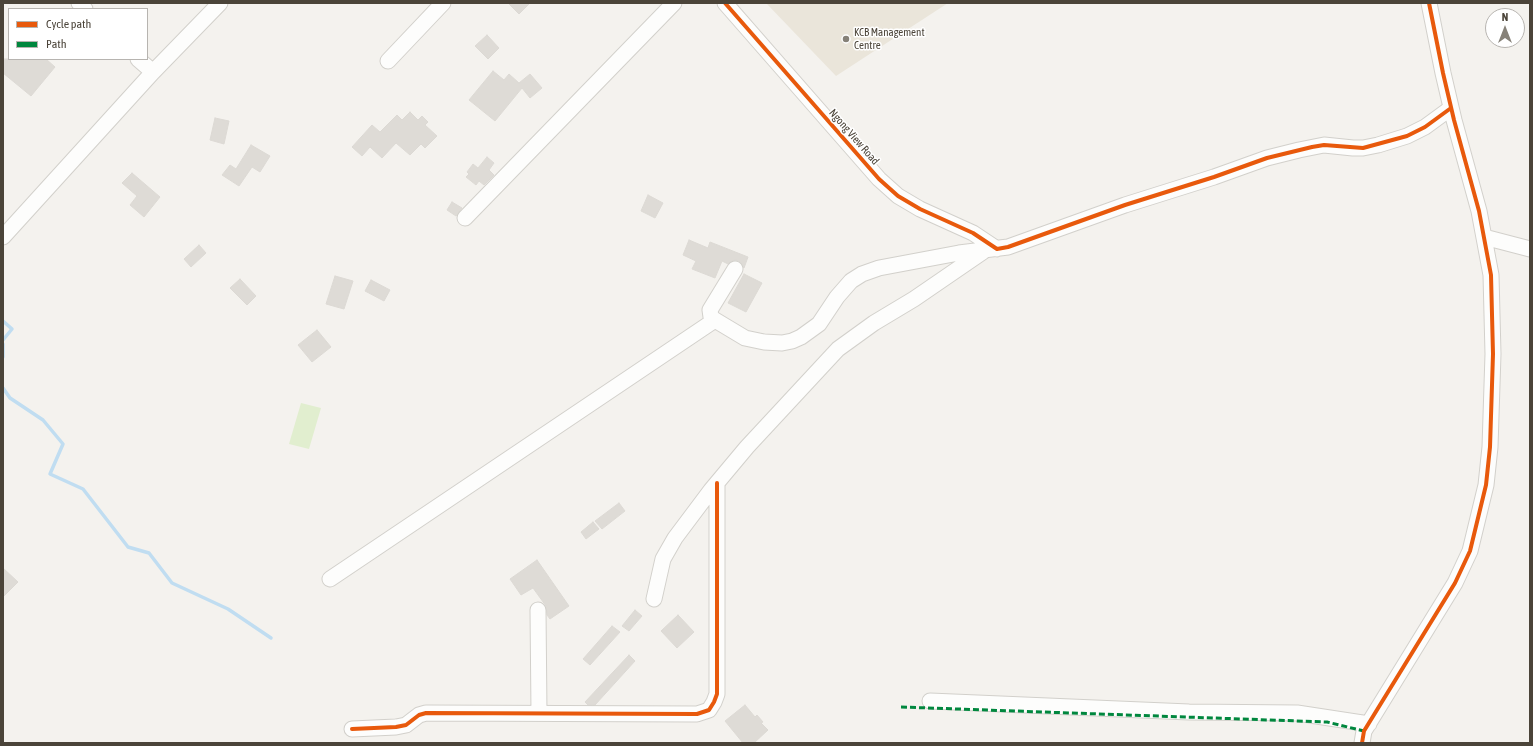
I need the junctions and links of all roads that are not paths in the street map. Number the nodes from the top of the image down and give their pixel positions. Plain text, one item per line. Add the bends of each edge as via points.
1 (220, 3) edge
2 (443, 3) edge
3 (674, 3) edge
4 (725, 3) edge
5 (1429, 3) edge
6 (139, 60) edge
7 (388, 61) dead end
8 (153, 72) junction
9 (1451, 108) junction
10 (465, 218) dead end
11 (3, 237) edge
12 (1484, 237) junction
13 (992, 249) junction
14 (1530, 249) edge
15 (735, 268) dead end
16 (715, 320) junction
17 (717, 483) junction
18 (330, 579) dead end
19 (654, 599) dead end
20 (538, 610) dead end
21 (930, 701) dead end
22 (539, 713) junction
23 (1369, 724) junction
24 (352, 729) dead end
25 (1362, 743) edge

1 - 8 street
2 - 7 street
3 - 10 street
4 - 13 street, Ngong View Road via 879,179 898,196 973,233
5 - 9 street
6 - 8 street
8 - 11 street
9 - 12 street
9 - 13 street via 1407,136 1363,148 1324,145 1267,158 1008,247
12 - 14 street
12 - 23 street via 1491,275 1493,354 1490,447 1485,492 1470,551 1455,583
13 - 16 street via 879,268 862,274 851,281 837,297 819,324 792,341 764,342 746,338
13 - 17 street via 874,323 838,349
15 - 16 street via 710,310 711,317
16 - 18 street
17 - 19 street via 675,538 663,559
17 - 22 street via 717,694 709,710 697,714
20 - 22 street
21 - 23 street via 1189,712 1297,713
22 - 24 street via 426,713 396,728
23 - 25 street via 1364,731

